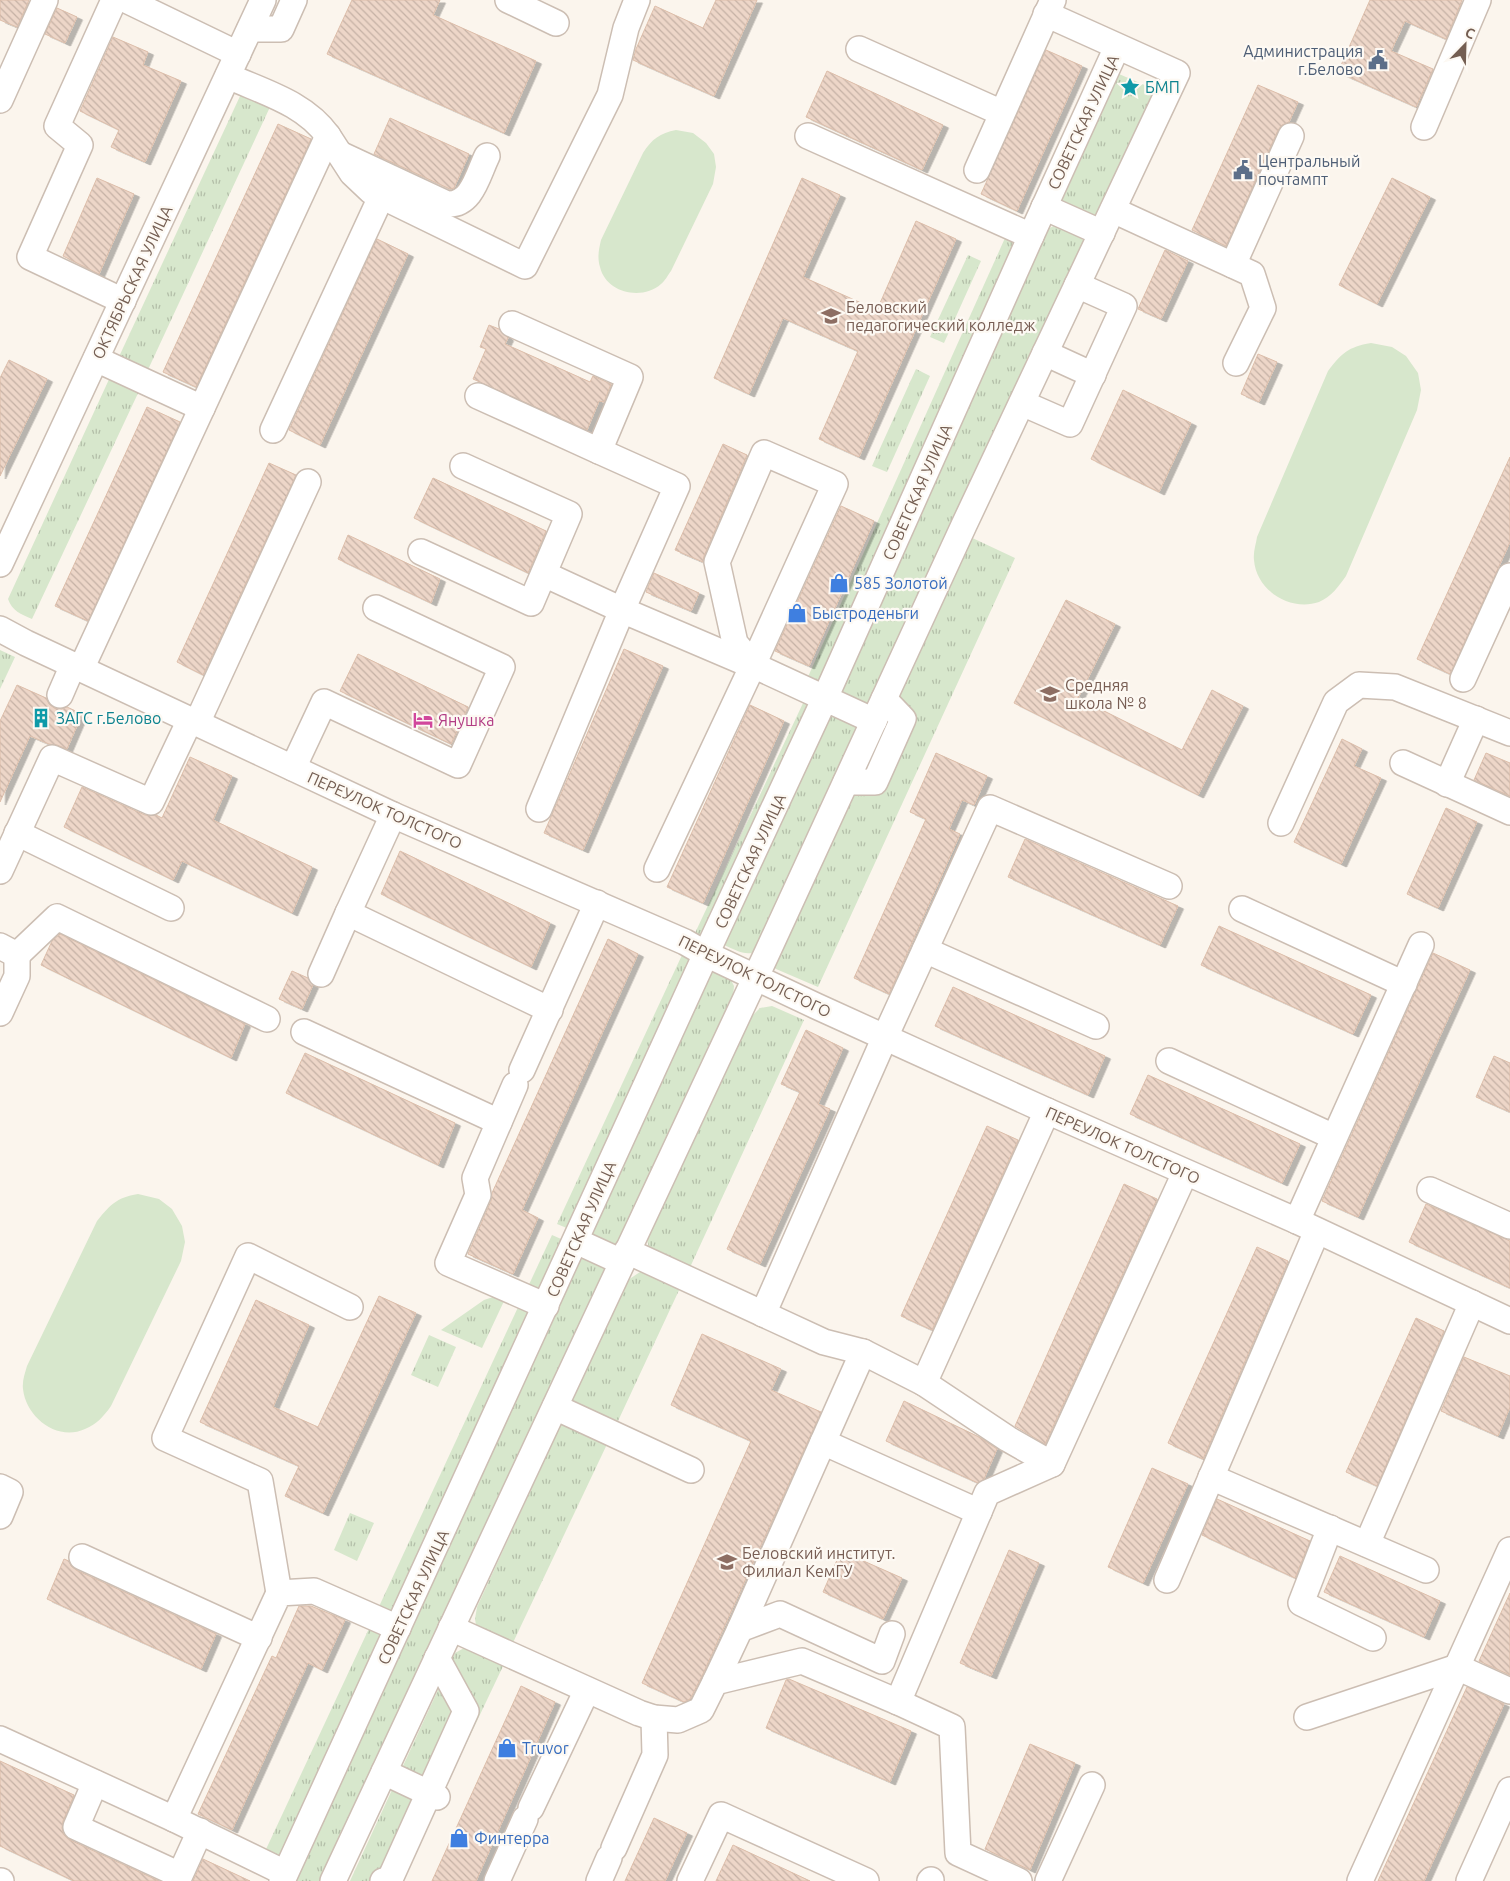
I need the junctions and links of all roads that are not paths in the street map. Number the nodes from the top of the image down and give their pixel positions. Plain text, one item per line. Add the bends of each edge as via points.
1 (45, 0) edge
2 (114, 0) edge
3 (126, 0) edge
4 (263, 0) edge
5 (294, 0) edge
6 (508, 0) edge
7 (637, 0) edge
8 (1478, 0) edge
9 (1049, 7) edge
10 (556, 23) dead end
11 (250, 30) junction
12 (1117, 47) junction
13 (860, 49) dead end
14 (233, 65) junction
15 (0, 100) edge
16 (1002, 113) junction
17 (1424, 127) dead end
18 (808, 136) dead end
19 (1291, 136) dead end
20 (334, 145) junction
21 (487, 156) dead end
22 (977, 170) dead end
23 (381, 197) junction
24 (1044, 207) junction
25 (1113, 210) junction
26 (1102, 233) junction
27 (1030, 236) junction
28 (1233, 265) junction
29 (1077, 285) junction
30 (123, 301) junction
31 (512, 324) dead end
32 (1045, 353) junction
33 (96, 359) junction
34 (1236, 363) dead end
35 (1093, 375) junction
36 (478, 396) dead end
37 (1022, 403) junction
38 (202, 408) junction
39 (273, 430) dead end
40 (599, 451) junction
41 (463, 466) dead end
42 (308, 482) dead end
43 (421, 552) dead end
44 (0, 564) edge
45 (544, 574) junction
46 (1510, 576) edge
47 (376, 608) dead end
48 (622, 610) junction
49 (0, 629) edge
50 (753, 666) junction
51 (77, 667) junction
52 (1463, 679) dead end
53 (60, 695) dead end
54 (825, 698) junction
55 (879, 710) junction
56 (1476, 719) junction
57 (193, 722) junction
58 (1510, 733) edge
59 (1403, 763) dead end
60 (294, 768) junction
61 (1448, 784) junction
62 (539, 809) dead end
63 (1510, 812) edge
64 (393, 815) junction
65 (1281, 824) dead end
66 (17, 833) junction
67 (657, 869) dead end
68 (0, 871) edge
69 (1169, 886) dead end
70 (597, 903) junction
71 (171, 908) dead end
72 (1242, 908) dead end
73 (348, 913) junction
74 (1422, 945) dead end
75 (9, 950) edge
76 (925, 950) junction
77 (706, 954) junction
78 (321, 974) dead end
79 (755, 978) junction
80 (1404, 984) junction
81 (550, 1010) junction
82 (0, 1013) edge
83 (267, 1019) dead end
84 (1096, 1026) dead end
85 (304, 1032) dead end
86 (885, 1037) junction
87 (1170, 1061) dead end
88 (1047, 1111) junction
89 (499, 1122) junction
90 (1334, 1137) junction
91 (1185, 1173) junction
92 (1430, 1190) dead end
93 (1307, 1226) junction
94 (1510, 1226) edge
95 (576, 1241) junction
96 (625, 1257) junction
97 (1472, 1303) junction
98 (546, 1306) junction
99 (350, 1307) dead end
100 (763, 1314) junction
101 (1510, 1321) edge
102 (863, 1352) junction
103 (924, 1383) junction
104 (555, 1407) junction
105 (823, 1442) junction
106 (1052, 1464) junction
107 (691, 1470) dead end
108 (1211, 1477) junction
109 (0, 1487) edge
110 (979, 1512) junction
111 (0, 1516) edge
112 (1330, 1528) junction
113 (1367, 1544) junction
114 (1510, 1550) edge
115 (82, 1557) dead end
116 (1426, 1570) dead end
117 (1167, 1580) dead end
118 (279, 1593) junction
119 (398, 1628) junction
120 (451, 1628) junction
121 (740, 1629) junction
122 (892, 1634) dead end
123 (258, 1638) junction
124 (1373, 1638) dead end
125 (437, 1658) junction
126 (1457, 1667) junction
127 (715, 1682) junction
128 (587, 1690) junction
129 (1510, 1691) edge
130 (898, 1702) junction
131 (1307, 1716) dead end
132 (654, 1718) junction
133 (0, 1739) edge
134 (384, 1772) junction
135 (96, 1782) junction
136 (1092, 1785) dead end
137 (1510, 1790) edge
138 (433, 1795) junction
139 (174, 1819) junction
140 (200, 1831) junction
141 (283, 1877) edge
142 (1478, 1878) edge
143 (333, 1881) edge
144 (383, 1881) edge
145 (497, 1881) edge
146 (599, 1881) edge
147 (690, 1881) edge
148 (866, 1881) edge
149 (1019, 1881) edge
150 (1048, 1881) edge
151 (1360, 1881) edge

1 - 15 street
2 - 30 street via 57,126 80,145 30,257
3 - 14 street
4 - 11 street, ОКТЯБРЬСКАЯ УЛИЦА
5 - 11 street via 281,29
6 - 10 street
7 - 23 street via 626,28 610,95 526,266
8 - 17 street
9 - 12 street
9 - 16 street
11 - 14 street, ОКТЯБРЬСКАЯ УЛИЦА
12 - 24 street, СОВЕТСКАЯ УЛИЦА
12 - 25 street, СОВЕТСКАЯ УЛИЦА via 1177,73
13 - 16 street
14 - 20 street via 305,112 320,125
14 - 30 street, ОКТЯБРЬСКАЯ УЛИЦА
16 - 22 street
18 - 27 street
19 - 28 street
20 - 21 street via 447,204 459,203 468,197
20 - 23 street via 358,180
20 - 38 street
23 - 39 street
24 - 26 street
24 - 27 street, СОВЕТСКАЯ УЛИЦА
25 - 26 street, СОВЕТСКАЯ УЛИЦА
25 - 28 street
26 - 29 street, СОВЕТСКАЯ УЛИЦА
27 - 54 street, СОВЕТСКАЯ УЛИЦА
28 - 34 street via 1252,274 1263,308
29 - 32 street, СОВЕТСКАЯ УЛИЦА
29 - 35 street via 1124,306
30 - 33 street, ОКТЯБРЬСКАЯ УЛИЦА
31 - 40 street via 630,377
32 - 35 street
32 - 37 street, СОВЕТСКАЯ УЛИЦА
33 - 38 street
33 - 44 street, ОКТЯБРЬСКАЯ УЛИЦА
35 - 37 street via 1070,424
36 - 40 street
37 - 55 street, СОВЕТСКАЯ УЛИЦА
38 - 51 street
40 - 48 street via 677,486
41 - 45 street via 569,514
42 - 57 street
43 - 45 street via 531,603
45 - 48 street
46 - 52 street
47 - 60 street via 502,667 458,765 324,702
48 - 50 street
48 - 62 street
49 - 51 street, ПЕРЕУЛОК ТОЛСТОГО
50 - 50 street via 836,484 764,453 717,562 735,644
50 - 54 street
50 - 67 street
51 - 53 street
51 - 57 street, ПЕРЕУЛОК ТОЛСТОГО
54 - 55 street
54 - 77 street, СОВЕТСКАЯ УЛИЦА
55 - 79 street, СОВЕТСКАЯ УЛИЦА
56 - 58 street
56 - 61 street
56 - 65 street via 1395,687 1359,686 1336,702
57 - 60 street, ПЕРЕУЛОК ТОЛСТОГО
57 - 66 street via 151,802 52,758
59 - 61 street
60 - 64 street, ПЕРЕУЛОК ТОЛСТОГО
61 - 63 street
64 - 70 street, ПЕРЕУЛОК ТОЛСТОГО
64 - 73 street
66 - 68 street
66 - 71 street
69 - 76 street via 990,808
70 - 77 street, ПЕРЕУЛОК ТОЛСТОГО
70 - 81 street
72 - 80 street
73 - 78 street
73 - 81 street
74 - 80 street
75 - 82 street via 17,976
75 - 83 street via 57,917
76 - 84 street
76 - 86 street
77 - 79 street, ПЕРЕУЛОК ТОЛСТОГО
77 - 95 street, СОВЕТСКАЯ УЛИЦА
79 - 86 street, ПЕРЕУЛОК ТОЛСТОГО
79 - 96 street, СОВЕТСКАЯ УЛИЦА
80 - 90 street
81 - 89 street
85 - 89 street
86 - 88 street, ПЕРЕУЛОК ТОЛСТОГО
86 - 100 street
87 - 90 street
88 - 91 street, ПЕРЕУЛОК ТОЛСТОГО
88 - 103 street
89 - 98 street via 475,1178 478,1195 448,1263
90 - 93 street
91 - 93 street, ПЕРЕУЛОК ТОЛСТОГО
91 - 106 street
92 - 94 street
93 - 97 street, ПЕРЕУЛОК ТОЛСТОГО
93 - 108 street
95 - 96 street
95 - 98 street, СОВЕТСКАЯ УЛИЦА
96 - 100 street
96 - 104 street, СОВЕТСКАЯ УЛИЦА
97 - 101 street, ПЕРЕУЛОК ТОЛСТОГО
97 - 113 street
98 - 119 street, СОВЕТСКАЯ УЛИЦА
99 - 118 street via 248,1256 165,1438 260,1481
100 - 102 street via 824,1342
102 - 103 street
102 - 105 street
103 - 106 street
104 - 107 street
104 - 120 street, СОВЕТСКАЯ УЛИЦА
105 - 110 street
105 - 121 street
106 - 110 street via 987,1493
108 - 112 street
108 - 117 street
109 - 111 street via 10,1492
110 - 130 street
112 - 113 street
112 - 124 street via 1301,1603
113 - 116 street
114 - 126 street
115 - 123 street
118 - 119 street via 314,1591
118 - 123 street
119 - 141 street, СОВЕТСКАЯ УЛИЦА
120 - 125 street, СОВЕТСКАЯ УЛИЦА
120 - 128 street
121 - 122 street via 780,1614 882,1661
121 - 127 street
123 - 139 street
125 - 134 street, СОВЕТСКАЯ УЛИЦА
125 - 138 street via 466,1711
126 - 129 street
126 - 131 street
126 - 151 street
127 - 130 street via 802,1661
127 - 132 street via 701,1710 678,1720
128 - 132 street
128 - 145 street
130 - 149 street via 952,1727 958,1853
132 - 146 street via 655,1755
133 - 135 street
134 - 138 street
134 - 143 street, СОВЕТСКАЯ УЛИЦА
135 - 139 street
135 - 140 street via 76,1827 180,1874
136 - 150 street
137 - 142 street
138 - 144 street via 390,1879
139 - 140 street
140 - 141 street
147 - 148 street via 721,1815

